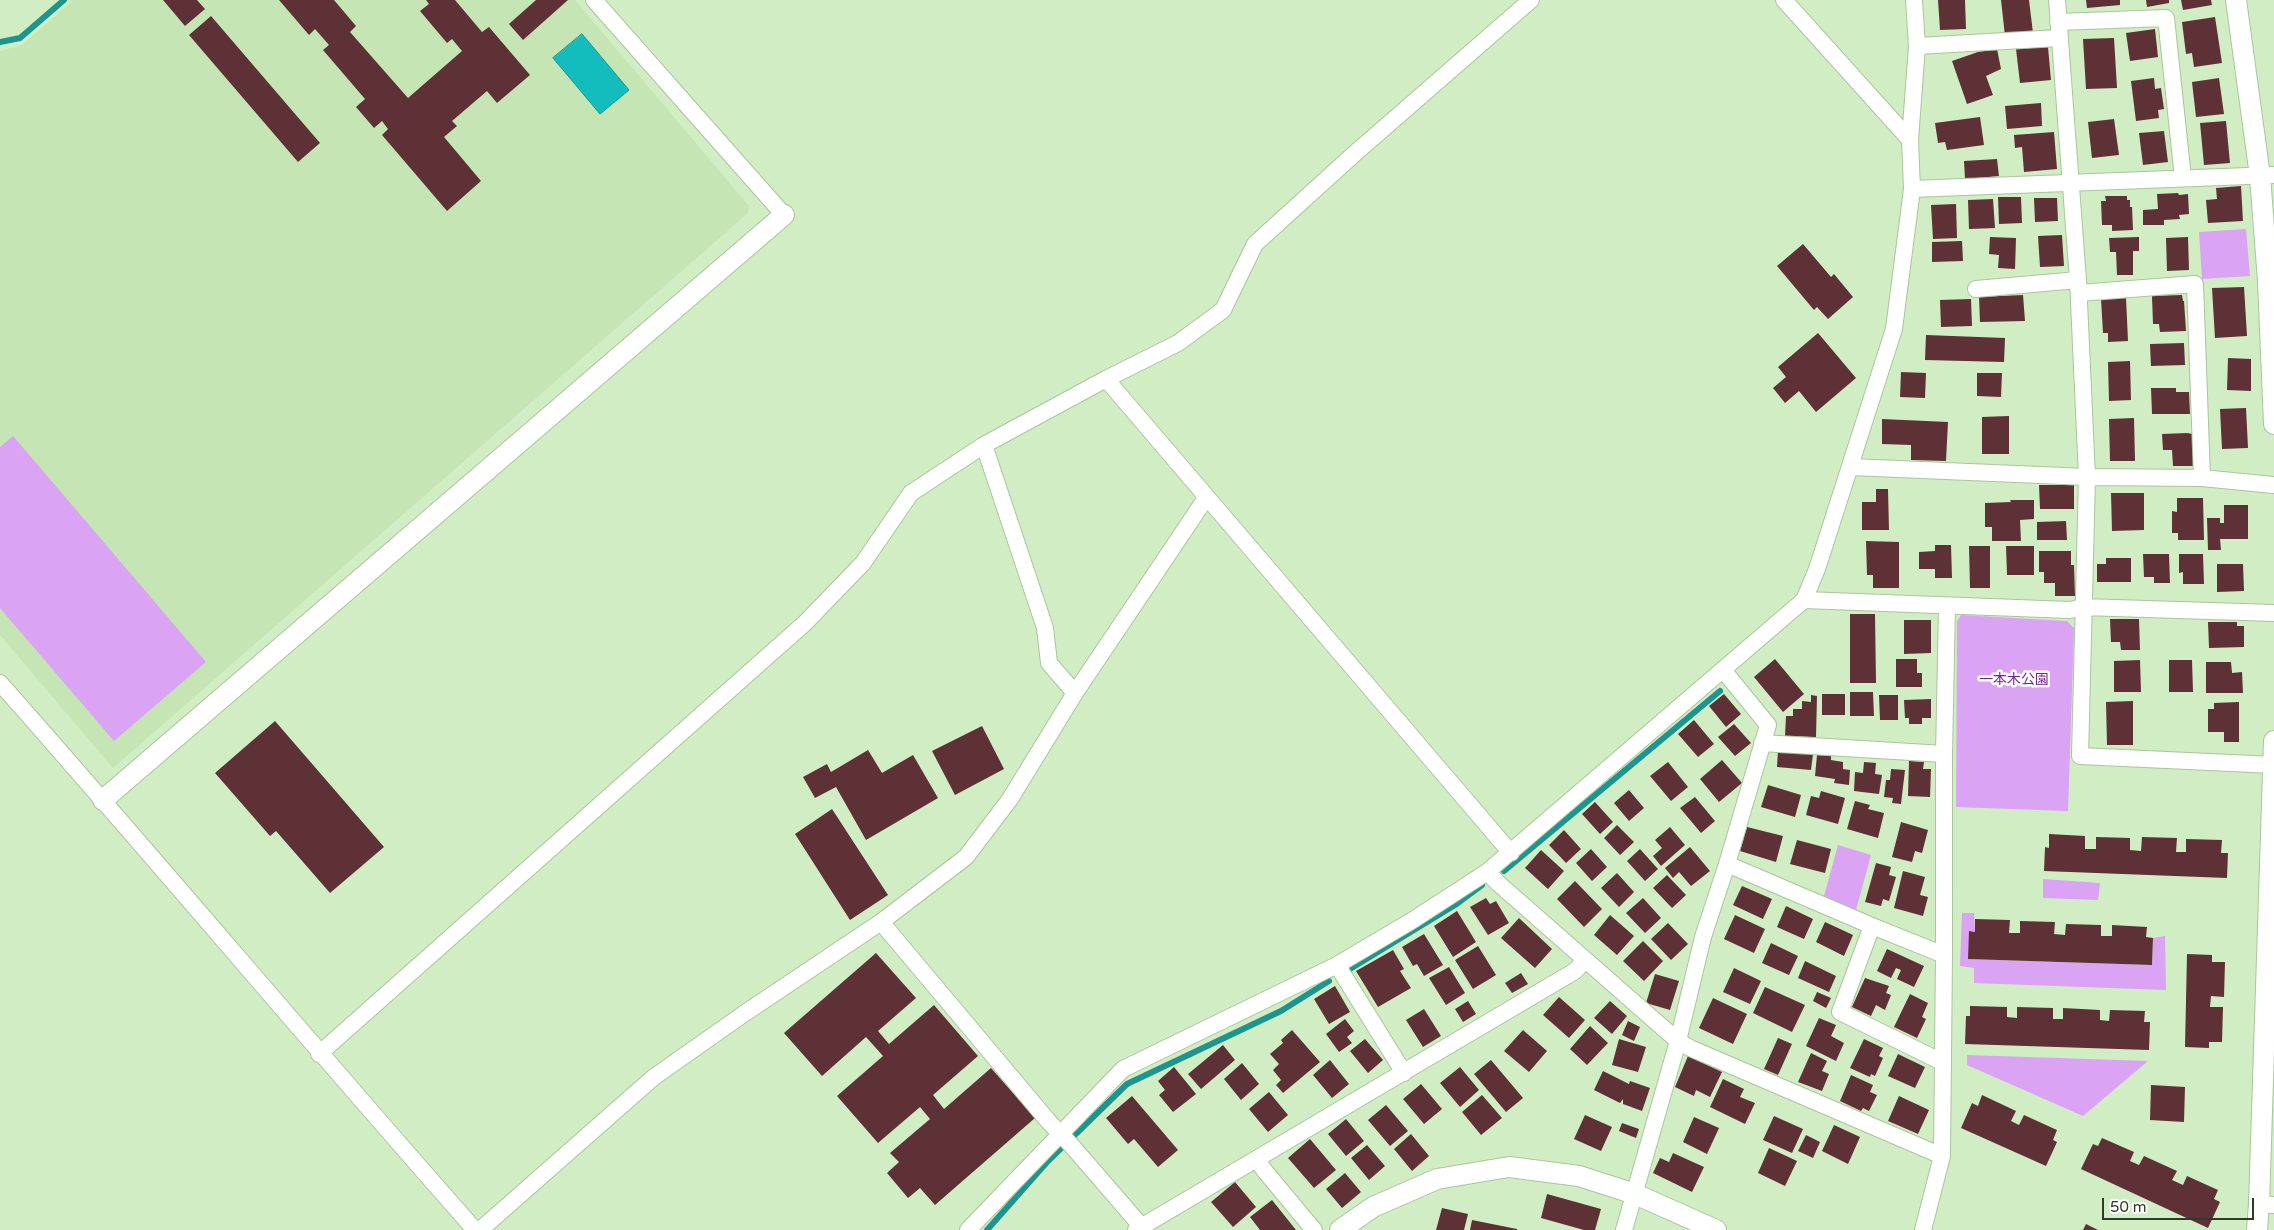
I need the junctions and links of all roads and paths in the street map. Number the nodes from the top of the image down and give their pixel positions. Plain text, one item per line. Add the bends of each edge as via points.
1 (594, 0) edge
2 (1531, 0) edge
3 (1784, 0) edge
4 (1914, 0) edge
5 (2057, 0) edge
6 (2236, 0) edge
7 (2058, 30) junction
8 (1917, 46) junction
9 (1910, 140) junction
10 (2267, 175) edge
11 (2184, 178) junction
12 (2072, 182) junction
13 (1912, 189) junction
14 (784, 215) joint
15 (2079, 287) junction
16 (1976, 289) dead end
17 (1106, 379) junction
18 (2274, 424) edge
19 (984, 445) junction
20 (1850, 467) junction
21 (2087, 477) junction
22 (2202, 478) junction
23 (2274, 485) edge
24 (1206, 498) junction
25 (1804, 600) junction
26 (1947, 607) junction
27 (2083, 607) junction
28 (2274, 613) edge
29 (1724, 670) junction
30 (0, 683) edge
31 (1075, 693) junction
32 (2274, 741) edge
33 (1762, 743) junction
34 (1944, 754) junction
35 (2274, 764) edge
36 (103, 800) junction
37 (1511, 853) junction
38 (1727, 864) junction
39 (1488, 872) junction
40 (881, 922) junction
41 (1872, 926) junction
42 (1944, 954) junction
43 (1585, 960) junction
44 (1336, 965) junction
45 (1678, 1041) junction
46 (319, 1054) junction
47 (1942, 1062) junction
48 (1404, 1073) junction
49 (1060, 1133) junction
50 (1942, 1156) junction
51 (1257, 1159) junction
52 (1635, 1194) junction
53 (2267, 1205) edge
54 (1138, 1228) edge
55 (475, 1230) edge
56 (480, 1230) edge
57 (968, 1230) edge
58 (1314, 1230) edge
59 (1340, 1230) edge
60 (1624, 1230) edge
61 (1716, 1230) edge
62 (1924, 1230) edge
63 (2256, 1230) edge

1 - 14 street
2 - 17 street via 1255,244 1223,310 1178,343
3 - 9 street
4 - 8 street
5 - 7 street
6 - 10 street
7 - 8 street
7 - 11 street via 2166,18
7 - 12 street
8 - 9 street
9 - 13 street
10 - 11 street
10 - 18 street
11 - 12 street
12 - 13 street
12 - 15 street
13 - 20 street via 1894,329
14 - 36 street
15 - 16 street
15 - 21 street
15 - 22 street via 2195,284
17 - 19 street
17 - 24 street
19 - 31 street via 1045,628 1049,663
19 - 46 street via 911,493 863,563 805,623
20 - 21 street
20 - 25 street via 1818,568
21 - 22 street
21 - 27 street
22 - 23 street
24 - 31 street
24 - 37 street
25 - 26 street
25 - 29 street
26 - 27 street via 2070,610
26 - 34 street
27 - 28 street
27 - 35 street via 2080,756
29 - 33 street via 1768,725
29 - 37 street
30 - 36 street
31 - 40 street via 1010,799 966,857
32 - 35 street
33 - 34 street
33 - 38 street
34 - 42 street
35 - 53 street
36 - 46 street
37 - 39 street
38 - 41 street
38 - 45 street via 1703,937
39 - 43 street
39 - 44 street
40 - 49 street
40 - 56 street via 654,1077
41 - 42 street
41 - 47 street via 1840,1012
42 - 47 street
43 - 45 street
43 - 48 street via 1575,971
44 - 48 street
44 - 49 street via 1123,1069
45 - 50 street
45 - 52 street
46 - 55 street
47 - 50 street
48 - 51 street
49 - 54 street
49 - 57 street
50 - 62 street
51 - 54 street
51 - 58 street
52 - 59 street via 1579,1176 1509,1167 1437,1179 1373,1207
52 - 60 street
52 - 61 street
53 - 63 street

